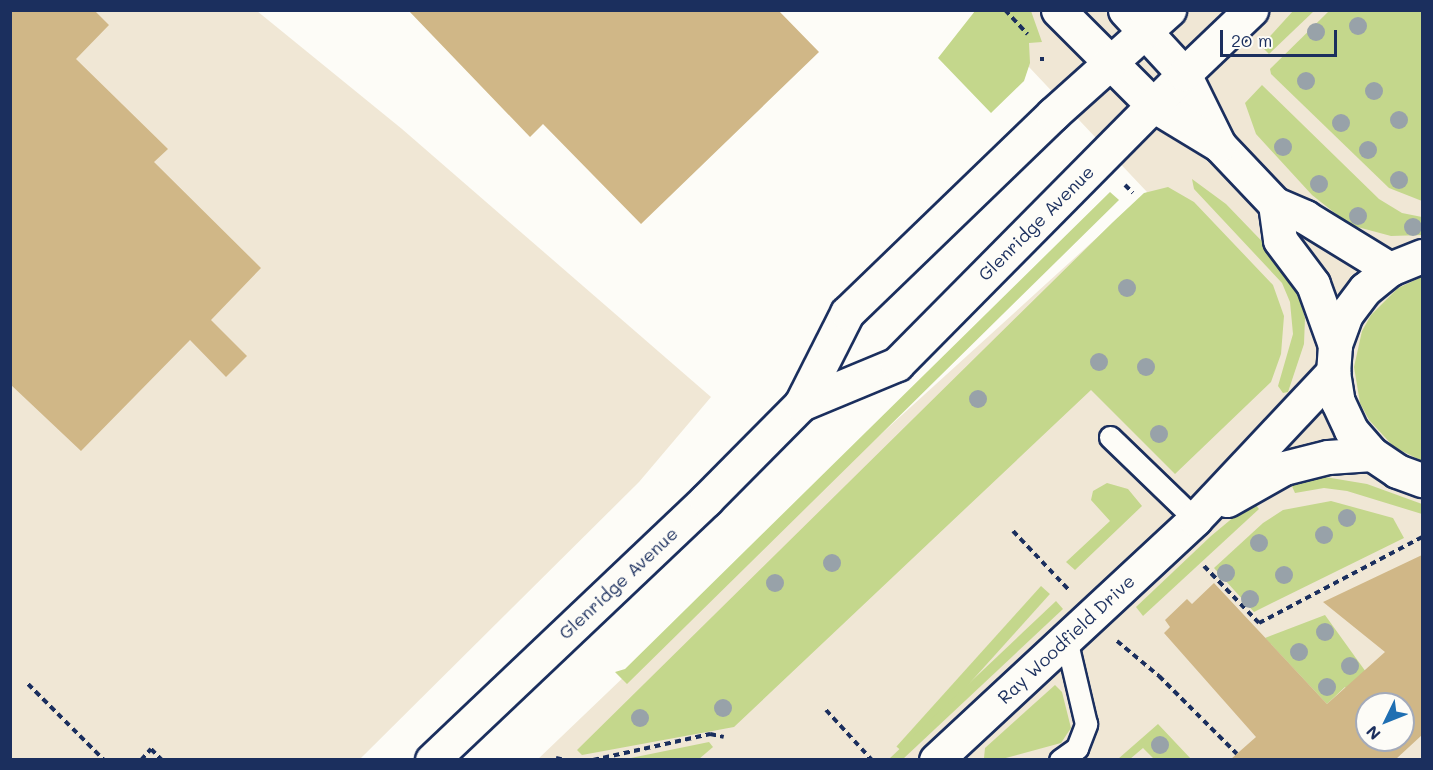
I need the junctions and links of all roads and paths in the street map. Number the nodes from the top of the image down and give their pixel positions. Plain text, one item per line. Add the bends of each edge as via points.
1 (1005, 10) edge
2 (1058, 10) edge
3 (1251, 10) edge
4 (1146, 17) edge
5 (1036, 43) dead end
6 (1109, 62) junction
7 (1184, 74) junction
8 (1153, 105) junction
9 (1219, 145) junction
10 (1123, 183) dead end
11 (1133, 193) dead end
12 (1275, 204) junction
13 (1422, 256) edge
14 (1390, 269) junction
15 (1334, 358) junction
16 (801, 404) junction
17 (1110, 437) dead end
18 (1372, 453) junction
19 (1422, 480) edge
20 (1195, 519) junction
21 (1013, 531) dead end
22 (1422, 537) edge
23 (1204, 566) dead end
24 (1054, 574) dead end
25 (1115, 638) dead end
26 (1066, 639) junction
27 (28, 684) dead end
28 (826, 710) dead end
29 (724, 737) dead end
30 (1237, 754) dead end
31 (556, 758) dead end
32 (104, 759) edge
33 (141, 759) edge
34 (162, 759) edge
35 (432, 759) edge
36 (565, 759) edge
37 (593, 759) edge
38 (872, 759) edge
39 (936, 759) edge
40 (1060, 759) edge

1 - 5 path
2 - 6 street
3 - 7 street, Glenridge Avenue
4 - 6 street, Glenridge Avenue
4 - 7 street
6 - 8 street
6 - 16 street, Glenridge Avenue via 847,314
7 - 8 street, Glenridge Avenue
7 - 9 street
8 - 9 street
8 - 16 street, Glenridge Avenue via 897,364
9 - 12 street
10 - 11 path
12 - 14 street via 1305,217
12 - 15 street via 1280,240 1313,284
13 - 14 street
14 - 15 street via 1365,289 1346,314
15 - 18 street via 1338,402 1351,430
15 - 20 street, Ray Woodfield Drive
16 - 35 street, Glenridge Avenue via 706,500
17 - 20 lane
18 - 19 street via 1397,471
18 - 20 street, Ray Woodfield Drive via 1328,457 1284,468
20 - 26 street, Ray Woodfield Drive
21 - 24 path
22 - 23 path via 1259,623
25 - 30 path
26 - 39 street, Ray Woodfield Drive
26 - 40 lane via 1086,724 1077,748
27 - 32 path
28 - 38 path
29 - 37 path via 710,734
31 - 36 path
33 - 34 path via 151,749

